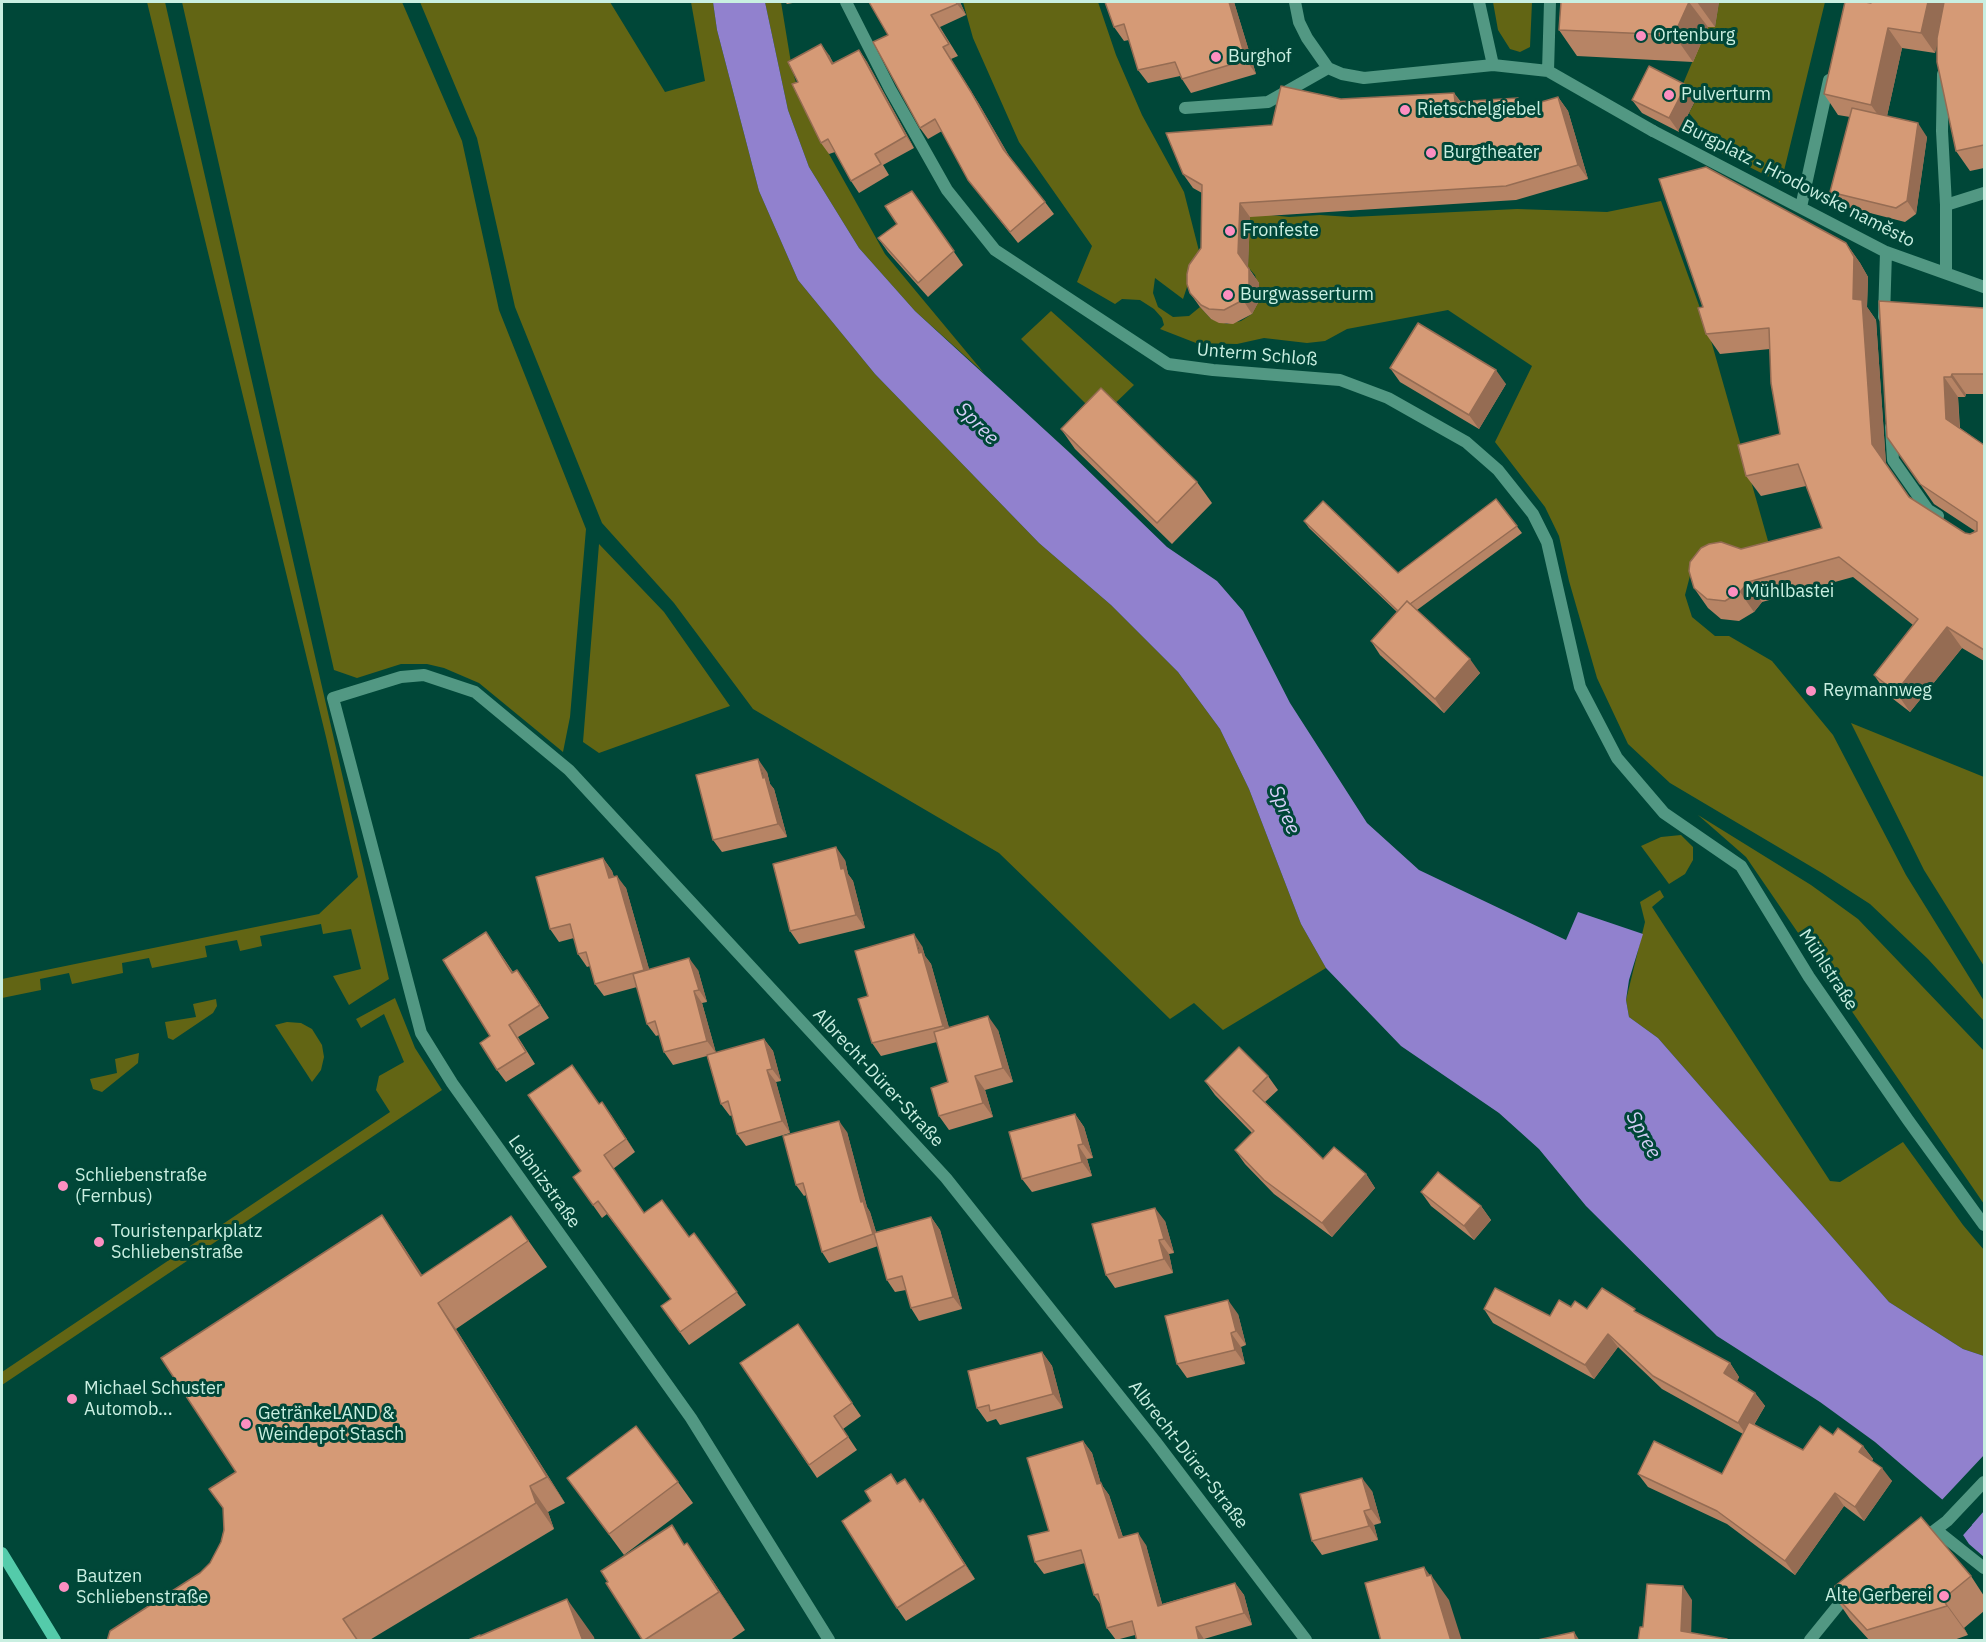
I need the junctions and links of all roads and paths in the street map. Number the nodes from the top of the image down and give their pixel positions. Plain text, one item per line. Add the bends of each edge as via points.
1 (846, 2) edge
2 (1295, 2) edge
3 (1479, 2) edge
4 (1550, 2) edge
5 (1943, 57) edge
6 (1493, 65) junction
7 (1328, 68) junction
8 (1831, 70) edge
9 (1548, 71) junction
10 (1185, 108) dead end
11 (1984, 193) edge
12 (1946, 205) junction
13 (1801, 207) junction
14 (1886, 252) junction
15 (1946, 273) junction
16 (1984, 287) edge
17 (1884, 333) edge
18 (1890, 413) edge
19 (1945, 521) edge
20 (333, 698) joint
21 (1617, 758) joint
22 (1984, 1225) edge
23 (1984, 1482) edge
24 (1936, 1530) junction
25 (1913, 1547) edge
26 (2, 1553) edge
27 (1984, 1569) edge
28 (1859, 1585) edge
29 (828, 1640) edge
30 (55, 1641) edge
31 (1306, 1641) edge
32 (1810, 1641) edge

1 - 21 street, Unterm Schloß via 947,190 995,250 1168,364 1340,380 1388,398 1456,436 1498,470 1533,514 1547,542 1580,687
2 - 7 street via 1307,38
3 - 6 street
4 - 9 street
5 - 12 street
6 - 7 street via 1364,78
6 - 9 street
7 - 10 street via 1268,102
8 - 13 street
9 - 13 street, Burgplatz - Hrodowske naměsto via 1658,134
11 - 12 street
12 - 15 street
13 - 14 street, Burgplatz - Hrodowske naměsto
14 - 15 street, Burgplatz - Hrodowske naměsto
14 - 17 street
15 - 16 street, Burgplatz - Hrodowske naměsto
18 - 19 street via 1893,460 1928,510
20 - 29 street, Leibnizstraße via 421,1034 691,1418
20 - 31 street, Albrecht-Dürer-Straße via 401,677 424,675 475,692 569,770 946,1178 1155,1440
21 - 22 street, Mühlstraße via 1664,813 1741,866 1809,977
23 - 24 street
24 - 25 street
24 - 27 street
26 - 30 main road
28 - 32 street

